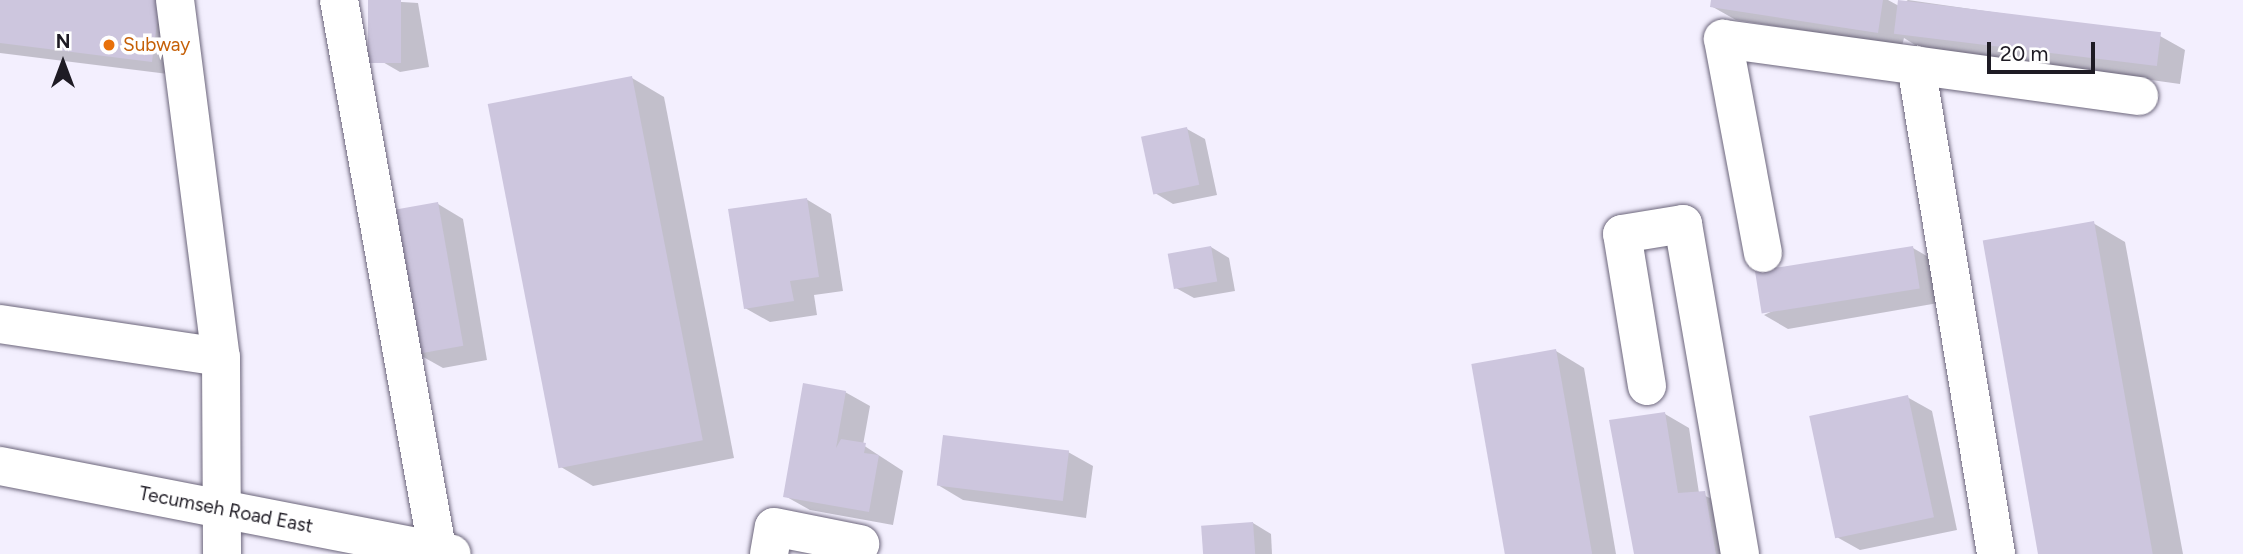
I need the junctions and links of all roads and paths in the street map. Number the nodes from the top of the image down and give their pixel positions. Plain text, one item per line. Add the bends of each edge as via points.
1 (175, 0) edge
2 (339, 0) edge
3 (1916, 65) junction
4 (2139, 96) dead end
5 (1763, 253) dead end
6 (0, 324) edge
7 (221, 356) junction
8 (1647, 386) dead end
9 (0, 466) edge
10 (222, 509) junction
11 (860, 544) dead end
12 (1990, 550) edge
13 (442, 553) edge
14 (222, 554) edge
15 (769, 554) edge
16 (1740, 554) edge

1 - 7 main road
2 - 13 main road
3 - 4 main road
3 - 5 main road via 1723,39
3 - 12 main road
6 - 7 main road
7 - 10 main road
8 - 16 main road via 1622,234 1684,224
9 - 10 main road, Tecumseh Road East
10 - 13 main road, Tecumseh Road East
10 - 14 main road
11 - 15 main road via 774,527

